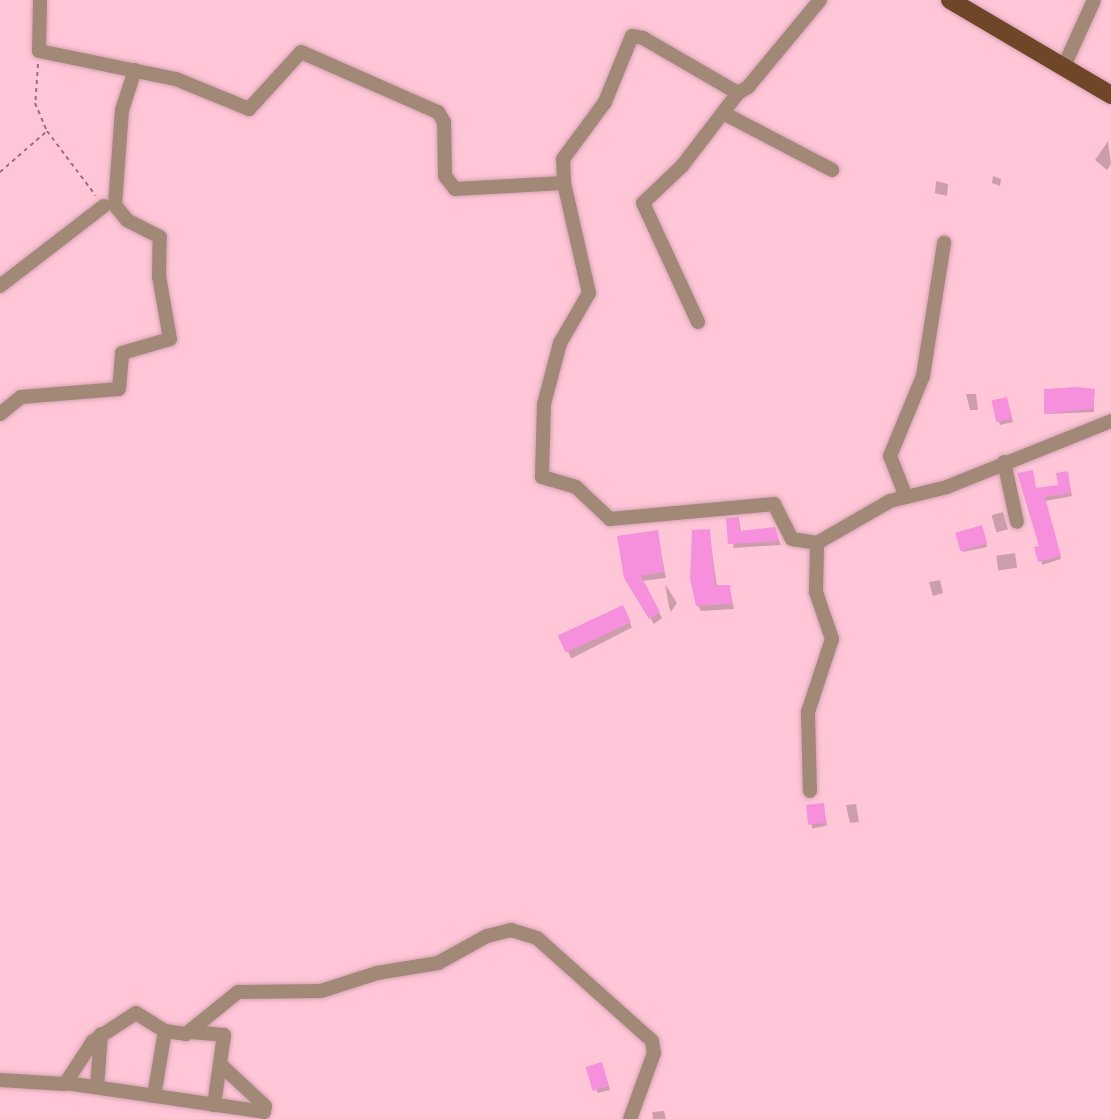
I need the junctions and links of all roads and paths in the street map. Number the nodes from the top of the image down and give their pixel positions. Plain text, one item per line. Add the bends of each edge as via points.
1 (40, 0) edge
2 (820, 0) edge
3 (950, 0) edge
4 (1094, 0) edge
5 (39, 51) junction
6 (1065, 64) junction
7 (135, 70) junction
8 (738, 93) junction
9 (1111, 95) edge
10 (725, 114) junction
11 (47, 131) junction
12 (832, 170) dead end
13 (0, 172) edge
14 (564, 183) junction
15 (104, 206) joint
16 (944, 243) dead end
17 (0, 286) edge
18 (698, 322) dead end
19 (0, 414) edge
20 (1111, 421) edge
21 (1004, 462) junction
22 (906, 497) junction
23 (1017, 522) dead end
24 (817, 543) junction
25 (810, 791) dead end
26 (165, 1031) junction
27 (191, 1032) junction
28 (101, 1034) junction
29 (221, 1065) junction
30 (0, 1080) edge
31 (66, 1083) junction
32 (97, 1087) junction
33 (154, 1096) junction
34 (217, 1110) edge
35 (630, 1119) edge

1 - 5 street
2 - 8 street
3 - 6 main road
4 - 6 street
5 - 7 street
5 - 11 path via 35,103
6 - 9 main road
7 - 14 street via 176,79 249,109 293,55 308,54 440,113 445,176 452,188
7 - 19 street via 122,110 115,205 127,220 162,240 159,276 170,339 122,353 119,389 21,397
8 - 10 street
8 - 14 street via 632,36 605,102 564,157
10 - 12 street
10 - 18 street via 643,203
11 - 13 path
11 - 15 path
14 - 24 street via 589,293 560,343 544,404 542,477 576,487 610,519 774,504 792,539
15 - 17 street
16 - 22 street via 923,376 890,456
20 - 21 street
21 - 22 street via 947,487
21 - 23 street
22 - 24 street via 885,503
24 - 25 street via 816,592 832,639 808,712
26 - 27 street
26 - 28 street via 141,1012
26 - 33 street
27 - 29 street via 224,1035
27 - 35 street via 238,992 321,991 377,973 438,963 496,932 518,931 537,938 654,1044
28 - 31 street
28 - 32 street
29 - 34 street
29 - 34 street via 266,1109
30 - 31 street
31 - 32 street
32 - 33 street
33 - 34 street

